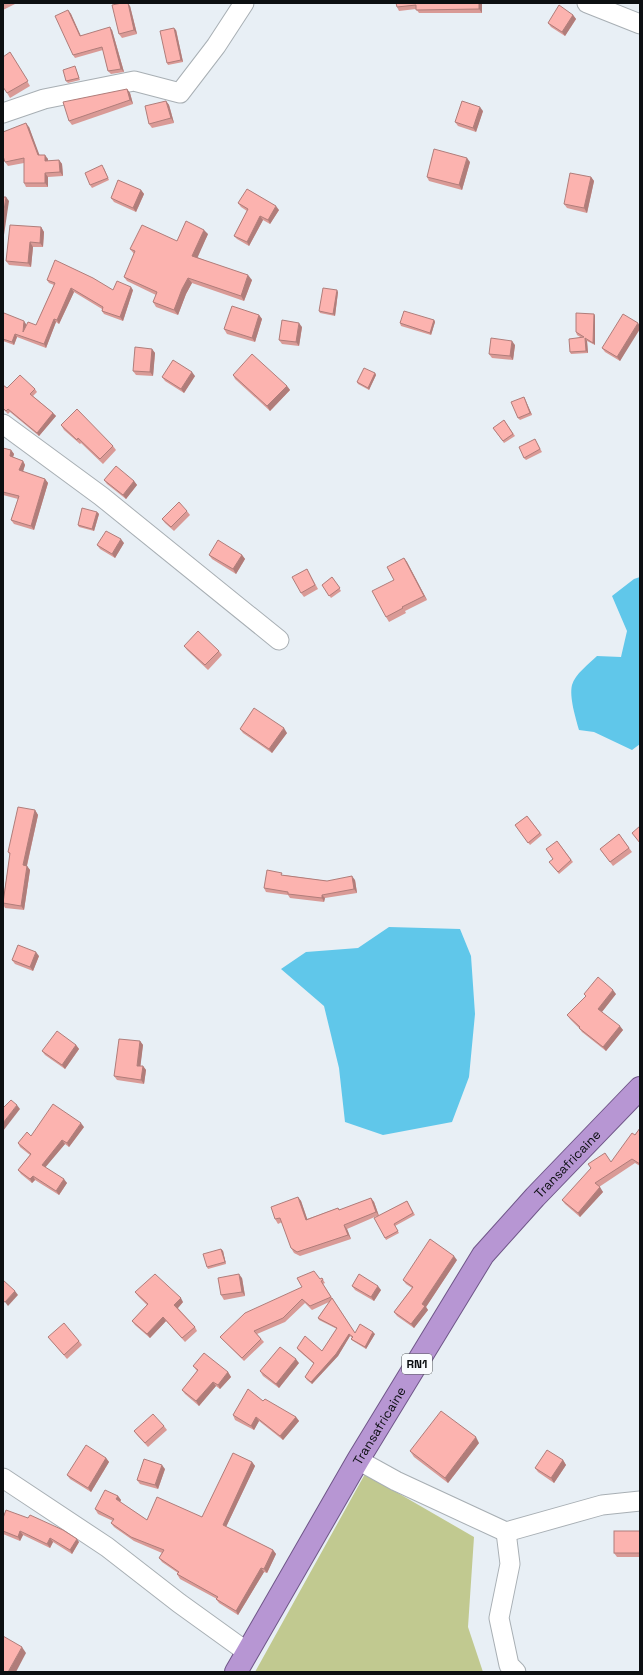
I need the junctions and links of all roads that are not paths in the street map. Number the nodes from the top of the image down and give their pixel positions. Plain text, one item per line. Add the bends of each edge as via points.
1 (244, 3) edge
2 (587, 3) edge
3 (640, 24) edge
4 (3, 113) edge
5 (3, 424) edge
6 (279, 640) dead end
7 (640, 1088) edge
8 (358, 1460) junction
9 (3, 1478) edge
10 (640, 1501) edge
11 (506, 1532) junction
12 (247, 1652) junction
13 (236, 1672) edge
14 (516, 1672) edge

1 - 4 street via 216,46 180,93 134,81 44,99
2 - 3 street
5 - 6 street via 101,496
7 - 8 highway, Transafricaine / RN1 via 483,1255
8 - 11 street via 396,1481
8 - 12 highway, Transafricaine / RN1
9 - 12 street via 107,1547
10 - 11 street via 602,1505
11 - 14 street via 510,1564 499,1618 509,1665
12 - 13 highway, Transafricaine / RN1

